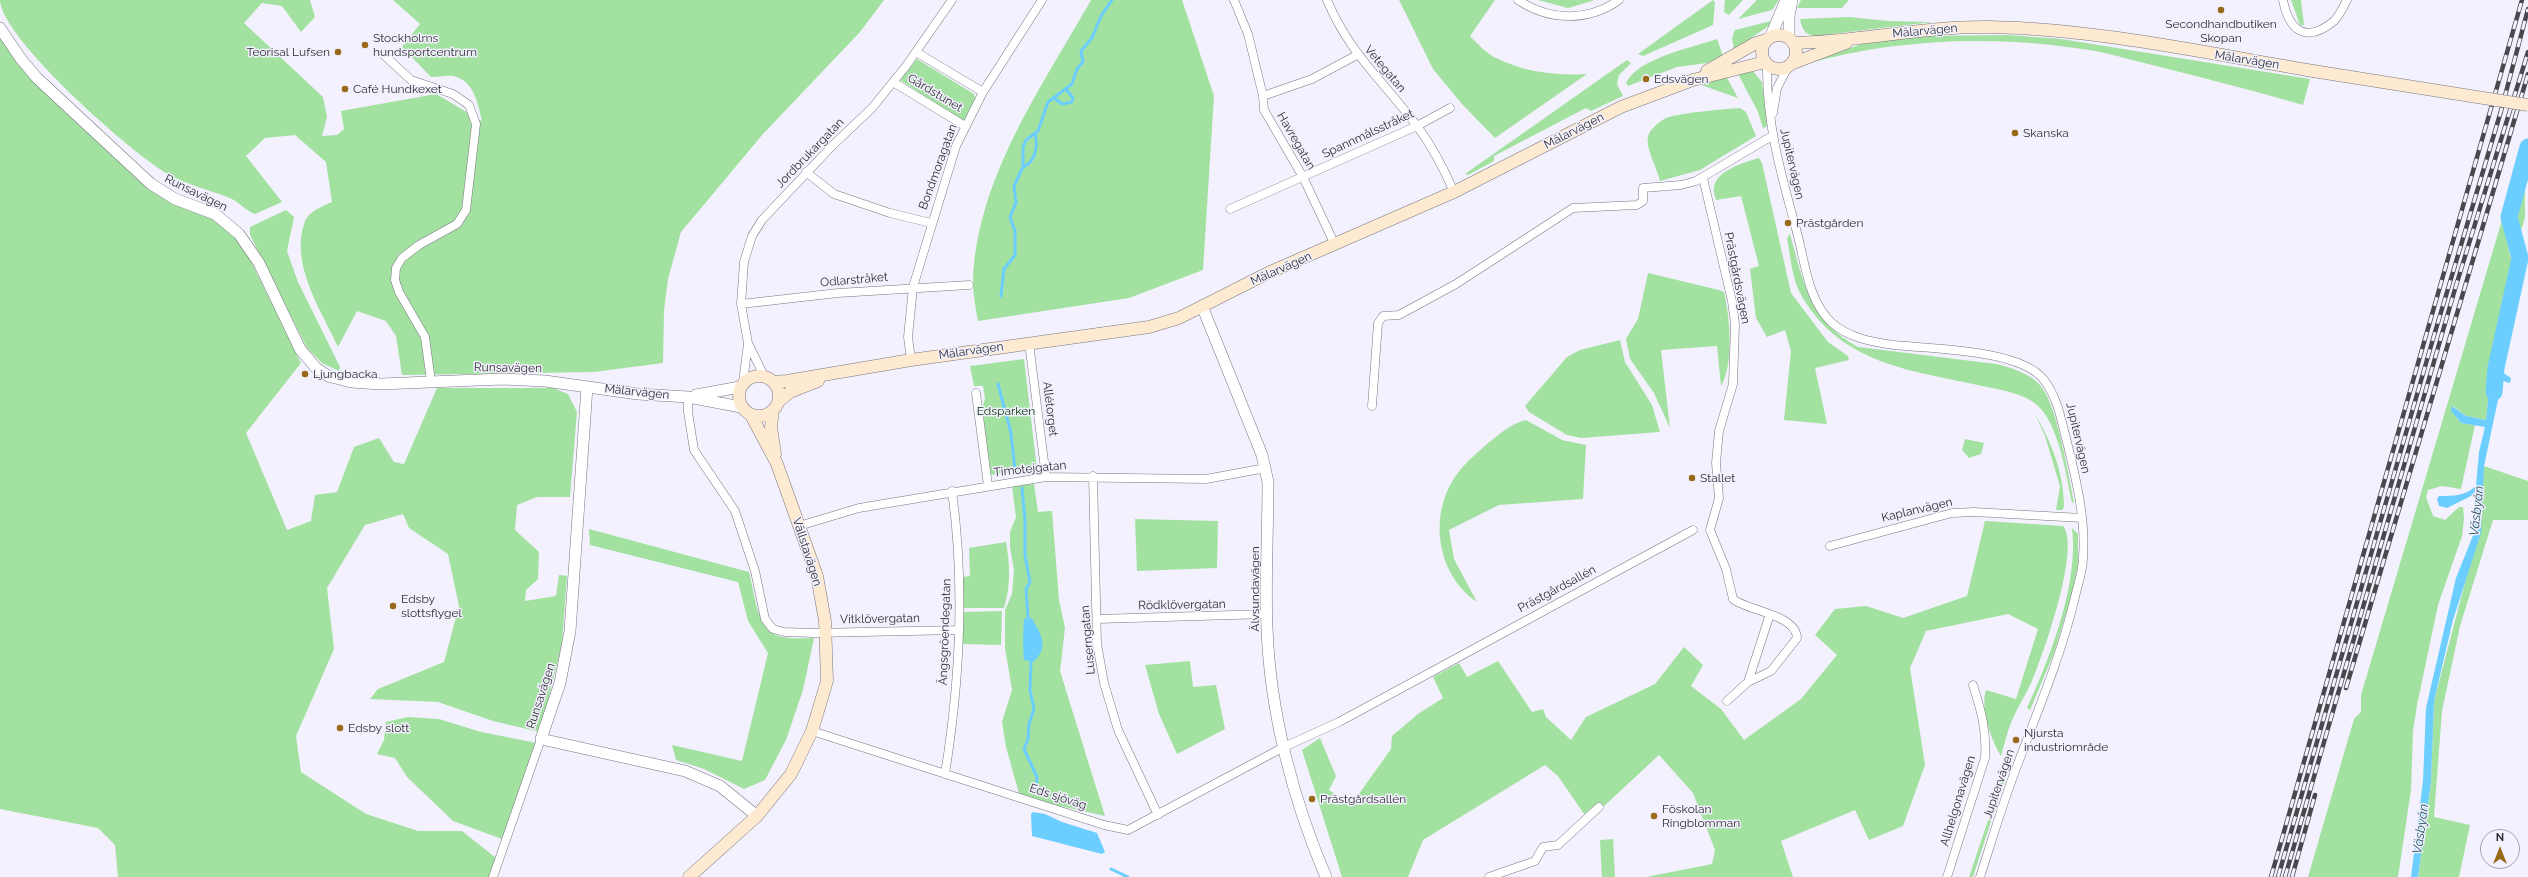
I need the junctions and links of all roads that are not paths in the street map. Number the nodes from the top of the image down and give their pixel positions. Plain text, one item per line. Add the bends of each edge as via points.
1 (952, 0) edge
2 (1042, 0) edge
3 (1234, 0) edge
4 (1327, 0) edge
5 (1518, 0) edge
6 (1619, 0) edge
7 (1786, 0) edge
8 (1792, 0) edge
9 (2283, 0) edge
10 (2348, 0) edge
11 (0, 28) edge
12 (1868, 36) junction
13 (1768, 39) junction
14 (1791, 41) junction
15 (916, 52) junction
16 (1357, 55) junction
17 (385, 56) dead end
18 (1766, 63) junction
19 (1789, 65) junction
20 (1693, 80) junction
21 (893, 82) junction
22 (983, 92) junction
23 (1263, 96) junction
24 (2528, 105) edge
25 (1450, 108) dead end
26 (1771, 122) junction
27 (965, 126) junction
28 (1417, 126) junction
29 (1772, 136) junction
30 (806, 172) junction
31 (1303, 177) junction
32 (1703, 178) junction
33 (1454, 192) junction
34 (1230, 209) dead end
35 (931, 223) junction
36 (1335, 245) junction
37 (969, 285) dead end
38 (914, 287) junction
39 (741, 304) junction
40 (1202, 306) junction
41 (748, 343) junction
42 (1029, 343) junction
43 (911, 360) junction
44 (843, 372) junction
45 (769, 379) junction
46 (431, 381) junction
47 (742, 384) junction
48 (587, 386) junction
49 (976, 393) dead end
50 (688, 397) junction
51 (776, 405) junction
52 (1372, 406) dead end
53 (741, 407) junction
54 (751, 415) junction
55 (776, 464) junction
56 (1266, 468) junction
57 (1093, 476) junction
58 (1046, 477) junction
59 (988, 486) junction
60 (952, 491) junction
61 (2082, 518) junction
62 (799, 526) junction
63 (1693, 530) dead end
64 (1830, 546) dead end
65 (1267, 614) junction
66 (1770, 614) junction
67 (1097, 619) junction
68 (959, 630) junction
69 (826, 632) junction
70 (1748, 682) junction
71 (1973, 685) dead end
72 (1727, 701) dead end
73 (812, 731) junction
74 (540, 739) junction
75 (1284, 747) junction
76 (945, 774) junction
77 (1599, 807) dead end
78 (1158, 815) junction
79 (757, 816) junction
80 (493, 877) edge
81 (689, 877) edge
82 (1326, 877) edge
83 (1489, 877) edge
84 (1946, 877) edge
85 (1980, 877) edge

1 - 15 street, Jordbrukargatan
2 - 22 street, Bondmoragatan
3 - 23 street, Havregatan via 1248,34
4 - 16 street, Vetegatan
5 - 6 street via 1544,14 1569,18 1593,13
7 - 13 street
8 - 14 street via 1789,16
9 - 10 street via 2293,27 2299,32 2312,33 2334,21
11 - 46 street, Runsavägen via 37,78 151,184 175,198 215,214 239,234 258,263 300,349 316,368 339,380 351,382
12 - 14 main road, Mälarvägen
12 - 19 main road, Mälarvägen
12 - 24 main road, Mälarvägen, bridge via 1973,27 2052,31 2126,40
13 - 14 main road via 1779,36
13 - 18 main road via 1762,50
13 - 20 main road, Mälarvägen via 1754,44
14 - 19 main road via 1795,50
15 - 21 street, Jordbrukargatan
15 - 22 street
16 - 23 street via 1312,79
16 - 28 street, Vetegatan
17 - 46 street via 411,80 453,94 469,105 476,124 466,210 457,224 419,245 402,258 396,268 395,280 399,292 426,337
18 - 19 main road via 1776,68
18 - 20 main road, Mälarvägen
18 - 26 street, Jupitervägen
19 - 26 street, Jupitervägen via 1777,88
20 - 33 main road, Mälarvägen via 1621,107
21 - 27 street, Gårdstunet
21 - 30 street, Jordbrukargatan via 872,108
22 - 27 street, Bondmoragatan
23 - 31 street, Havregatan via 1264,110
25 - 28 street, Spannmålsstråket
26 - 29 street, Jupitervägen
27 - 35 street, Bondmoragatan via 952,157
28 - 31 street, Spannmålsstråket
28 - 33 street, Vetegatan via 1433,149
29 - 32 street
29 - 61 street, Jupitervägen via 1810,287 1819,307 1832,323 1853,336 1875,342 1999,356 2021,363 2043,378 2056,399 2074,469
30 - 35 street via 834,194 890,213
30 - 39 street, Jordbrukargatan via 762,220 752,236 744,262
31 - 34 street, Spannmålsstråket
31 - 36 street, Havregatan
32 - 52 street via 1681,185 1643,188 1643,201 1637,205 1573,208 1456,284 1399,315 1383,316 1378,323
32 - 66 street, Prästgårdsvägen via 1732,301 1736,348 1733,384 1719,431 1716,464 1719,498 1710,530 1726,569 1733,599
33 - 36 main road, Mälarvägen
35 - 38 street, Bondmoragatan
36 - 40 main road, Mälarvägen via 1268,273
37 - 38 street, Odlarstråket
38 - 39 street, Odlarstråket
38 - 43 street, Bondmoragatan via 908,337
39 - 41 street, Jordbrukargatan
40 - 42 main road, Mälarvägen via 1179,318 1149,327
40 - 56 street, Älvsundavägen via 1237,388
41 - 45 street, Jordbrukargatan
41 - 47 street, Jordbrukargatan
42 - 43 main road, Mälarvägen
42 - 58 street, Allétorget
43 - 44 main road, Mälarvägen
44 - 45 main road, Mälarvägen
44 - 51 main road, Mälarvägen via 790,392
45 - 47 main road via 754,376
45 - 51 main road via 778,391
46 - 48 street, Runsavägen via 503,379
47 - 50 street, Mälarvägen
47 - 53 main road via 738,397
48 - 50 street, Mälarvägen via 638,394
48 - 74 street, Runsavägen via 570,631 560,683
49 - 59 street
50 - 53 street, Mälarvägen
50 - 69 street, Vitklövergatan via 694,450 735,511 756,571 765,619 773,629 784,632
51 - 54 main road via 765,416
51 - 55 main road, Vällstavägen via 771,427
53 - 54 main road
54 - 55 main road, Vällstavägen
55 - 62 main road, Vällstavägen
56 - 57 street, Timotejgatan via 1206,479
56 - 65 street, Älvsundavägen
57 - 58 street, Timotejgatan
57 - 67 street, Luserngatan
58 - 59 street, Timotejgatan
59 - 60 street, Timotejgatan
60 - 62 street, Timotejgatan via 859,508
60 - 68 street, Ängsgröendegatan via 959,553
61 - 64 street, Kaplanvägen via 1982,512 1952,513
61 - 85 street, Jupitervägen via 2083,560 2071,615
62 - 69 main road, Vällstavägen via 817,576
63 - 75 street, Prästgårdsallén via 1338,722
65 - 67 street, Rödklövergatan
65 - 75 street, Älvsundavägen via 1271,671
66 - 70 street, Prästgårdsvägen
66 - 70 street, Prästgårdsvägen via 1795,630 1797,638 1771,671
67 - 78 street, Luserngatan via 1104,683 1114,717 1136,771
68 - 69 street, Vitklövergatan
68 - 76 street, Ängsgröendegatan via 954,718
69 - 73 main road, Vällstavägen via 827,681
70 - 72 street, Prästgårdsvägen
71 - 84 street, Allhelgonavägen via 1984,719 1985,758
73 - 76 street, Eds sjöväg
73 - 79 main road, Vällstavägen via 791,774
74 - 79 street, Runsavägen via 685,771 720,786
74 - 80 street
75 - 78 street, Eds sjöväg
75 - 82 street, Älvsundavägen via 1314,849
76 - 78 street, Eds sjöväg via 1128,830
77 - 83 street via 1558,845 1543,847 1535,861
79 - 81 main road

